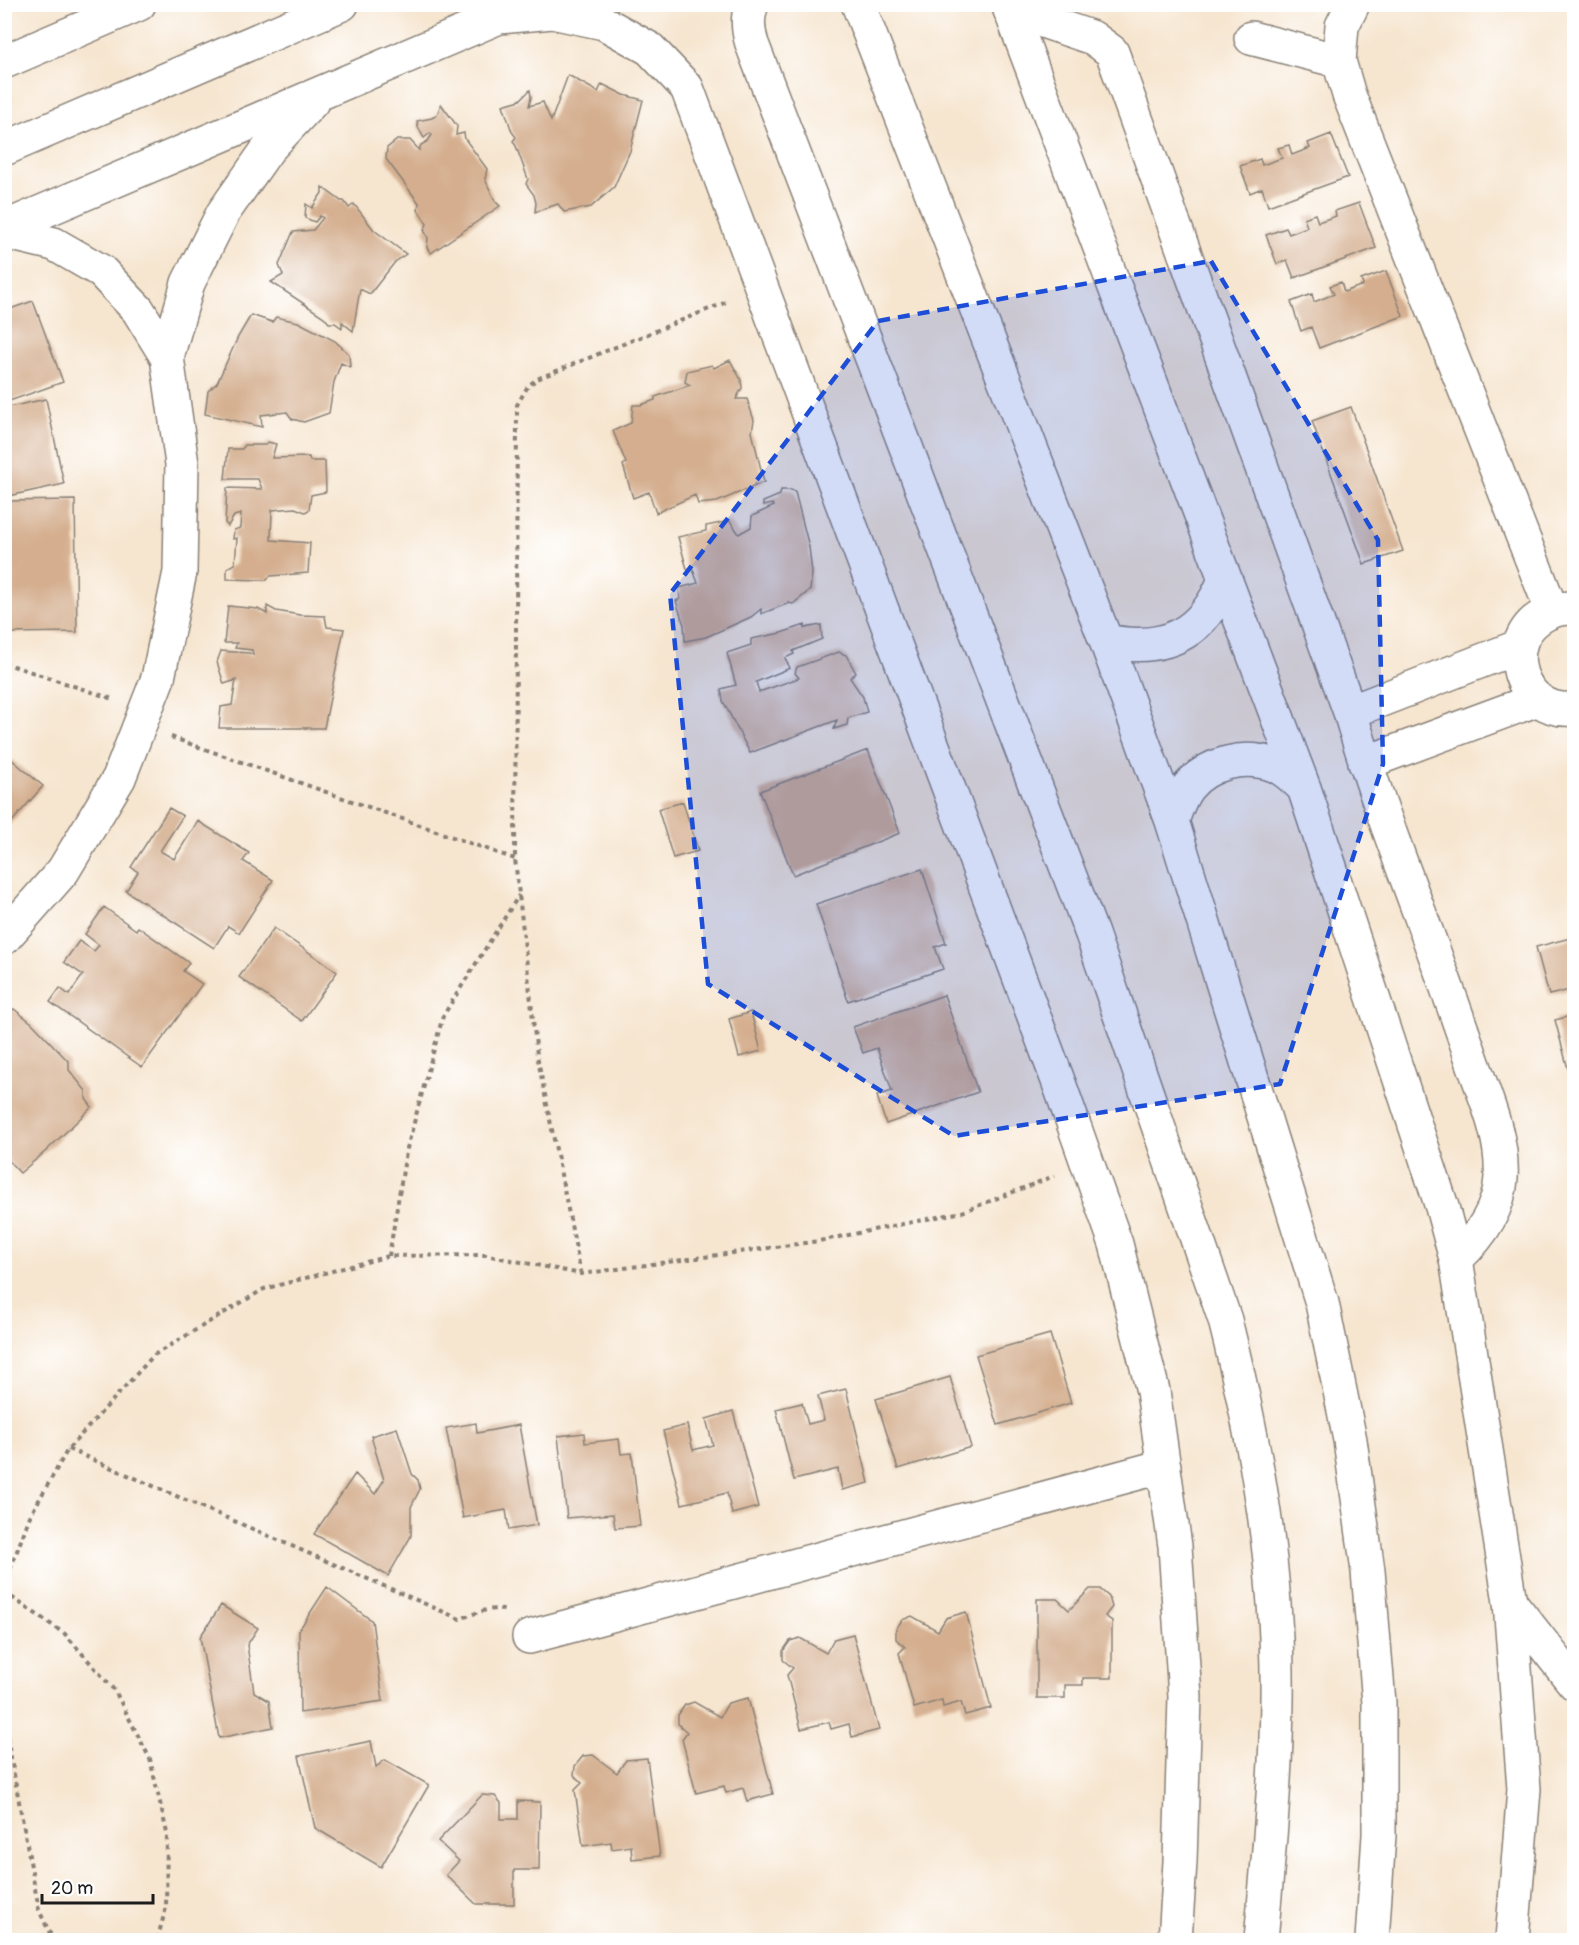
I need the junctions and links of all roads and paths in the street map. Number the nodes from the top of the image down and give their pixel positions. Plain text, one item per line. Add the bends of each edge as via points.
1 (139, 4) edge
2 (342, 4) edge
3 (752, 4) edge
4 (858, 4) edge
5 (1353, 4) edge
6 (1009, 7) edge
7 (1251, 38) dead end
8 (1339, 61) junction
9 (4, 62) edge
10 (321, 92) junction
11 (4, 149) edge
12 (4, 230) edge
13 (762, 288) junction
14 (167, 357) junction
15 (1225, 579) junction
16 (1563, 610) edge
17 (1106, 641) junction
18 (1520, 646) junction
19 (4, 663) edge
20 (1538, 699) junction
21 (1575, 709) edge
22 (1350, 712) junction
23 (142, 718) junction
24 (1365, 764) junction
25 (1304, 788) junction
26 (1172, 821) junction
27 (515, 859) junction
28 (519, 895) junction
29 (4, 938) edge
30 (1087, 1163) junction
31 (389, 1256) junction
32 (1456, 1259) junction
33 (581, 1274) junction
34 (68, 1449) junction
35 (1164, 1466) junction
36 (4, 1586) edge
37 (4, 1592) edge
38 (1510, 1602) junction
39 (536, 1635) joint
40 (1575, 1683) edge
41 (4, 1720) edge
42 (53, 1941) edge
43 (158, 1941) edge
44 (1175, 1941) edge
45 (1261, 1941) edge
46 (1372, 1941) edge
47 (1512, 1941) edge

1 - 9 street
2 - 11 street
3 - 45 street via 748,33 1092,934 1225,1320 1254,1449 1274,1606 1275,1779
4 - 17 street
5 - 8 street via 1342,26
6 - 15 street
6 - 22 street via 1093,38 1112,52
7 - 8 street
8 - 16 street via 1349,95
10 - 12 street
10 - 13 street via 499,17 552,12 604,23 650,49 687,88
10 - 14 street via 268,149 223,213 188,283
12 - 14 street via 54,244 101,271 138,310
13 - 27 path via 537,379 522,395 518,405
13 - 30 street
14 - 23 street via 182,464 180,572 158,678
15 - 17 street via 1207,612 1178,636 1142,646
15 - 25 street
16 - 18 street via 1537,619
17 - 26 street
18 - 20 street via 1518,666 1524,685
18 - 22 street
19 - 23 path
20 - 21 street via 1552,707
20 - 24 street
22 - 24 street
23 - 27 path
23 - 29 street via 119,778 63,871
24 - 32 street via 1459,1020 1501,1155 1497,1202 1474,1243
25 - 26 street via 1274,765 1255,761 1218,765 1188,788
25 - 32 street
26 - 46 street via 1322,1303 1350,1440 1368,1571 1379,1703 1379,1835
27 - 28 path
28 - 31 path via 443,1016 406,1152
28 - 33 path via 537,1055
30 - 33 path via 962,1212 819,1241
30 - 35 street via 1116,1244 1153,1391
31 - 33 path via 486,1255
31 - 34 path via 264,1289 154,1355
32 - 38 street
34 - 36 path via 30,1516
34 - 39 path via 460,1619 480,1611 502,1610 523,1616
35 - 39 street
35 - 44 street via 1175,1546 1185,1697
37 - 43 path via 65,1634 115,1691 150,1759 167,1833 166,1908
38 - 40 street
38 - 47 street via 1524,1789
41 - 42 path via 39,1910

